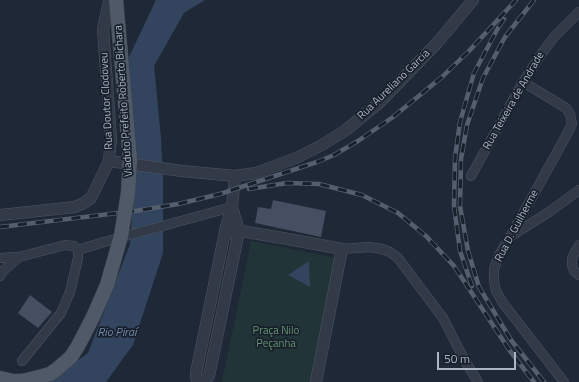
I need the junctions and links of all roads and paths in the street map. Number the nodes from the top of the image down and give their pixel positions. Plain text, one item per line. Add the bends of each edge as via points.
1 (110, 0) edge
2 (473, 0) edge
3 (119, 8) edge
4 (579, 12) edge
5 (523, 82) junction
6 (109, 161) junction
7 (235, 176) junction
8 (471, 176) dead end
9 (579, 190) edge
10 (232, 207) junction
11 (0, 215) edge
12 (239, 231) junction
13 (224, 237) junction
14 (510, 237) junction
15 (579, 245) edge
16 (342, 249) junction
17 (78, 250) junction
18 (19, 257) junction
19 (0, 258) edge
20 (1, 270) edge
21 (579, 276) edge
22 (22, 361) dead end
23 (0, 378) edge
24 (197, 382) edge
25 (204, 382) edge
26 (316, 382) edge
27 (478, 382) edge
28 (564, 382) edge

1 - 6 street, Rua Doutor Clodoveu via 103,29 111,138
2 - 7 street, Rua Aureliano Garcia via 437,43 380,102 346,130 296,158 256,172
3 - 23 main road, Viaduto Prefeito Roberto Bichara, bridge via 130,177 121,236 107,285 78,346 64,364 50,374 36,378 21,381
4 - 5 street, Rua Teixeira de Andrade via 554,37
5 - 8 street, Rua Teixeira de Andrade
5 - 14 street, Rua D. Guilherme via 566,108 572,124
6 - 7 street, Rua Aureliano Garcia
6 - 11 street, Rua Doutor Clodoveu via 91,198 84,203 75,207
7 - 10 street
9 - 14 street
10 - 12 street
10 - 13 street
10 - 17 street
12 - 13 street via 229,232
12 - 16 street
12 - 25 street via 209,376
13 - 24 street via 196,373
14 - 28 street, Rua D. Guilherme via 494,269 496,291
15 - 21 street via 572,265
16 - 26 street
16 - 27 street via 382,249 398,258 443,318
17 - 18 street via 74,246 65,245
17 - 22 street via 70,292 61,313
18 - 19 street
18 - 20 street

